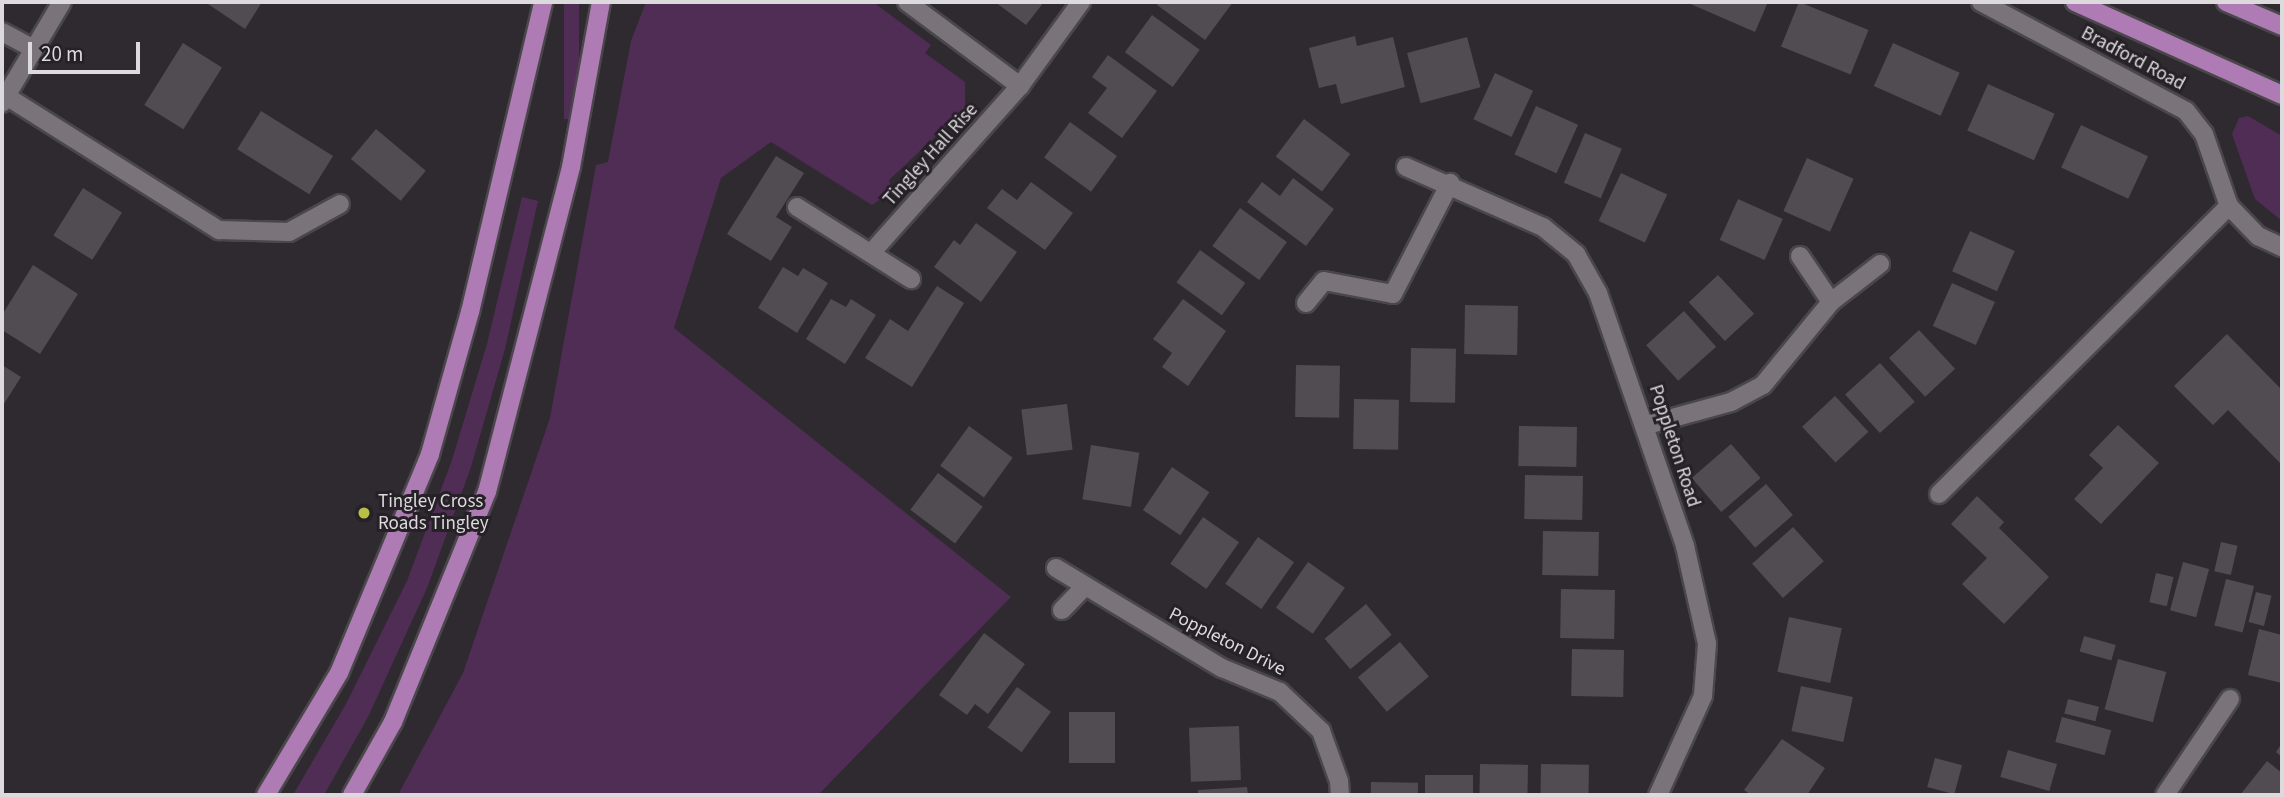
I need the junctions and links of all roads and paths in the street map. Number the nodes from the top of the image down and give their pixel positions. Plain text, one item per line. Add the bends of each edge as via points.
1 (62, 2) edge
2 (543, 2) edge
3 (601, 2) edge
4 (907, 2) edge
5 (1081, 2) edge
6 (1981, 2) edge
7 (2075, 2) edge
8 (2226, 2) edge
9 (2282, 26) edge
10 (2, 32) edge
11 (34, 49) junction
12 (1020, 86) junction
13 (2282, 95) edge
14 (4, 99) edge
15 (1406, 167) dead end
16 (1450, 183) junction
17 (340, 204) dead end
18 (2229, 206) junction
19 (797, 207) dead end
20 (2282, 247) edge
21 (873, 252) junction
22 (1800, 256) dead end
23 (1880, 264) dead end
24 (911, 279) dead end
25 (1831, 302) junction
26 (1306, 303) dead end
27 (1647, 425) junction
28 (1939, 494) dead end
29 (1056, 568) dead end
30 (1084, 587) junction
31 (1062, 610) dead end
32 (2230, 699) dead end
33 (266, 795) edge
34 (352, 795) edge
35 (1340, 795) edge
36 (1658, 795) edge
37 (2165, 795) edge

1 - 11 street
2 - 33 main road via 474,299 430,454 339,673
3 - 34 main road via 571,167 487,492 393,722
4 - 12 street
5 - 12 street, Tingley Hall Rise
6 - 18 street, Bradford Road via 2186,111 2204,134
7 - 13 main road, Bradford Road
8 - 9 main road
10 - 11 street
11 - 14 street
12 - 21 street, Tingley Hall Rise
14 - 17 street via 219,230 289,232
15 - 16 street, Poppleton Road
16 - 26 street via 1393,294 1324,281
16 - 27 street, Poppleton Road via 1543,227 1576,254 1598,293
18 - 20 street, Bradford Road via 2258,236
18 - 28 street
19 - 21 street
21 - 24 street
22 - 25 street
23 - 25 street
25 - 27 street via 1763,385 1731,402
27 - 36 street, Poppleton Road via 1685,546 1707,644 1703,696
29 - 30 street, Poppleton Drive
30 - 31 street
30 - 35 street, Poppleton Drive via 1222,668 1280,692 1321,732
32 - 37 street

